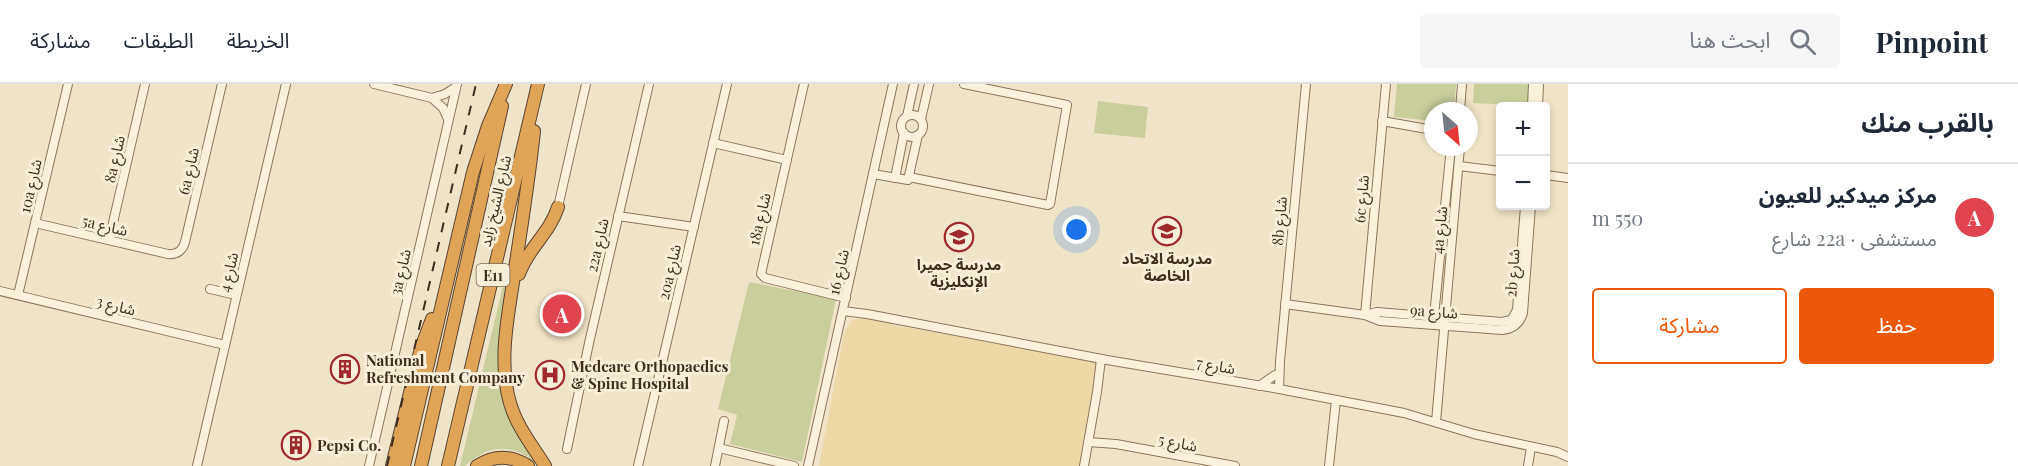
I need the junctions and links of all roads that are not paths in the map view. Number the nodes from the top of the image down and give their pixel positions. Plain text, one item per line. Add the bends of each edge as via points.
1 (68, 84) edge
2 (145, 84) edge
3 (222, 84) edge
4 (375, 84) edge
5 (507, 84) edge
6 (586, 84) edge
7 (649, 84) edge
8 (727, 84) edge
9 (804, 84) edge
10 (894, 84) edge
11 (914, 84) edge
12 (929, 84) edge
13 (964, 84) edge
14 (1306, 84) edge
15 (1386, 84) edge
16 (1462, 84) edge
17 (1533, 84) edge
18 (1539, 84) edge
19 (284, 85) edge
20 (456, 85) edge
21 (538, 86) edge
22 (432, 98) junction
23 (1461, 102) edge
24 (1532, 102) edge
25 (1538, 102) edge
26 (921, 119) junction
27 (885, 120) junction
28 (448, 121) junction
29 (904, 124) junction
30 (1382, 125) junction
31 (1424, 129) edge
32 (918, 135) junction
33 (713, 143) junction
34 (1450, 156) edge
35 (1460, 156) edge
36 (787, 160) junction
37 (1459, 166) junction
38 (1496, 171) edge
39 (873, 174) junction
40 (1550, 176) edge
41 (909, 177) junction
42 (895, 178) junction
43 (1568, 178) edge
44 (558, 207) joint
45 (1525, 210) edge
46 (1531, 210) edge
47 (619, 213) junction
48 (35, 223) junction
49 (693, 230) junction
50 (109, 240) junction
51 (168, 254) joint
52 (1442, 286) junction
53 (210, 289) dead end
54 (0, 291) edge
55 (18, 295) junction
56 (236, 295) junction
57 (442, 299) junction
58 (510, 301) junction
59 (844, 305) junction
60 (1285, 307) junction
61 (1365, 315) junction
62 (1434, 316) junction
63 (1444, 321) junction
64 (1502, 326) junction
65 (225, 345) junction
66 (1104, 359) junction
67 (1278, 376) junction
68 (1259, 386) junction
69 (1276, 388) junction
70 (1293, 392) junction
71 (1339, 401) junction
72 (724, 421) dead end
73 (1436, 422) junction
74 (1089, 439) junction
75 (1531, 447) junction
76 (567, 448) dead end
77 (719, 448) junction
78 (1568, 450) edge
79 (1557, 452) junction
80 (1568, 457) edge
81 (197, 466) edge
82 (369, 466) edge
83 (392, 466) edge
84 (404, 466) edge
85 (421, 466) edge
86 (448, 466) edge
87 (477, 466) edge
88 (528, 466) edge
89 (545, 466) edge
90 (638, 466) edge
91 (715, 466) edge
92 (790, 466) edge
93 (808, 466) edge
94 (1084, 466) edge
95 (1235, 466) edge
96 (1327, 466) edge
97 (1528, 466) edge

1 - 48 street, 10a شارع
2 - 50 street, 8a شارع
3 - 51 street, 6a شارع via 185,242 181,250
4 - 22 street
5 - 57 highway via 477,157
5 - 85 highway, شارع الشيخ زايد / E11
6 - 44 street
7 - 47 street, 22a شارع
8 - 33 street, 20a شارع
9 - 36 street, 18a شارع
10 - 27 street, شارع 16
11 - 29 street
12 - 26 street
13 - 41 street via 1066,104 1050,204
14 - 60 street, 8b شارع
15 - 30 street, 6c شارع
16 - 23 street
17 - 24 street
18 - 25 street
19 - 56 street, شارع 4
20 - 22 street
20 - 28 street, 3a شارع
21 - 58 highway
21 - 86 highway, شارع الشيخ زايد / E11
22 - 28 street via 443,108
26 - 29 street via 913,115
26 - 32 street via 923,128
27 - 29 street
27 - 39 street, شارع 16
28 - 82 street, 3a شارع
29 - 32 street via 912,137
29 - 42 street
30 - 31 street
30 - 61 street, 6c شارع
32 - 41 street
33 - 36 street
33 - 49 street, 20a شارع
34 - 52 street, 4a شارع
35 - 37 street, 4a شارع
36 - 59 street, 18a شارع via 761,274
37 - 38 street
37 - 52 street, 4a شارع
39 - 42 street
39 - 59 street, شارع 16
40 - 43 street
41 - 42 street
44 - 58 highway via 549,227 524,260
45 - 64 street, 2b شارع via 1517,310
46 - 64 street, 2b شارع via 1523,313 1516,325
47 - 49 street
47 - 76 street, 22a شارع
48 - 50 street, 5a شارع
48 - 55 street, 10a شارع
49 - 90 street, 20a شارع
50 - 51 street, 5a شارع
52 - 62 street, 4a شارع
52 - 63 street, 4a شارع
53 - 56 street
54 - 55 street, شارع 3
55 - 65 street, شارع 3
56 - 65 street, شارع 4
57 - 83 highway via 421,348
57 - 84 highway
58 - 89 highway via 504,359 507,392 518,424
59 - 66 street, شارع 7 via 867,314
59 - 93 street, شارع 16
60 - 61 street, 9a شارع
60 - 67 street, 8b شارع
61 - 62 street, 9a شارع via 1377,312
61 - 63 street, 9a شارع via 1380,321
62 - 63 street, 9a شارع
63 - 64 street, 9a شارع
63 - 73 street, 4a شارع
65 - 81 street, شارع 4
66 - 68 street, شارع 7
66 - 74 street
67 - 68 street
67 - 69 street, 8b شارع
67 - 70 street
68 - 69 street, شارع 7
69 - 70 street, شارع 7
70 - 71 street, شارع 7
71 - 73 street, شارع 7
71 - 96 street
72 - 77 street
73 - 75 street, شارع 7
74 - 94 street
74 - 95 street, شارع 5
75 - 79 street, شارع 7
75 - 97 street
77 - 91 street
77 - 92 street
78 - 79 street, شارع 7
79 - 80 street, شارع 7
87 - 88 highway via 502,457

